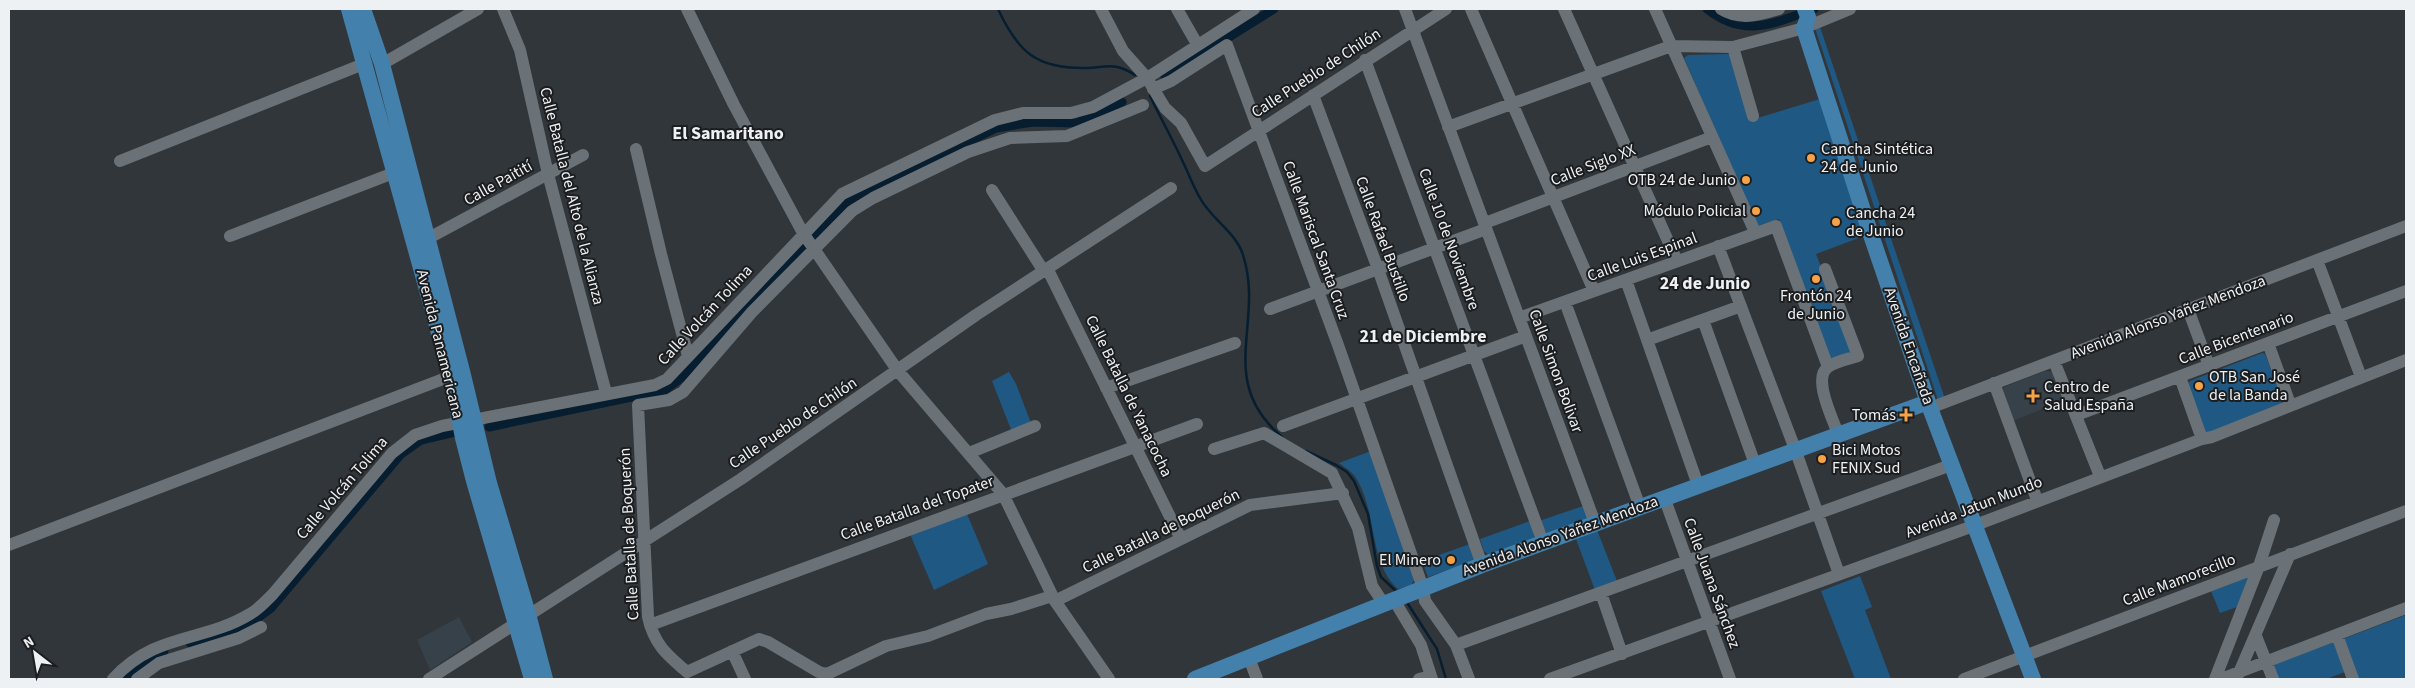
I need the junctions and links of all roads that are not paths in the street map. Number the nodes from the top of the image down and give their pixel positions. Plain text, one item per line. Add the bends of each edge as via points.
1 (349, 9) edge
2 (363, 9) edge
3 (478, 9) edge
4 (503, 9) edge
5 (687, 9) edge
6 (1101, 9) edge
7 (1177, 9) edge
8 (1254, 9) edge
9 (1405, 9) edge
10 (1446, 9) edge
11 (1472, 9) edge
12 (1564, 9) edge
13 (1655, 9) edge
14 (1721, 9) edge
15 (1779, 9) edge
16 (1850, 9) edge
17 (1806, 18) edge
18 (1413, 29) junction
19 (1196, 44) junction
20 (1671, 46) junction
21 (1733, 47) junction
22 (1365, 60) junction
23 (374, 64) junction
24 (1594, 75) junction
25 (1147, 78) junction
26 (1154, 89) junction
27 (1313, 95) junction
28 (1512, 103) junction
29 (1143, 106) dead end
30 (1753, 116) dead end
31 (1448, 127) junction
32 (1258, 131) junction
33 (1712, 137) junction
34 (636, 149) dead end
35 (583, 155) dead end
36 (120, 161) dead end
37 (1634, 167) junction
38 (396, 172) junction
39 (548, 174) junction
40 (1171, 188) dead end
41 (992, 190) dead end
42 (1553, 197) junction
43 (1485, 226) junction
44 (2406, 226) edge
45 (1755, 232) junction
46 (230, 236) dead end
47 (427, 239) junction
48 (808, 240) junction
49 (1718, 246) junction
50 (1434, 248) junction
51 (2317, 260) junction
52 (1676, 262) junction
53 (1045, 269) junction
54 (1378, 269) junction
55 (1825, 269) dead end
56 (1626, 280) junction
57 (1318, 291) junction
58 (1594, 291) junction
59 (2406, 291) edge
60 (1565, 302) junction
61 (1741, 306) junction
62 (1270, 309) dead end
63 (2188, 310) junction
64 (2339, 317) junction
65 (1519, 318) junction
66 (1703, 320) junction
67 (1526, 336) junction
68 (1647, 340) junction
69 (1235, 343) dead end
70 (2268, 343) junction
71 (1474, 355) junction
72 (688, 356) junction
73 (2406, 360) edge
74 (2054, 361) junction
75 (2210, 366) junction
76 (1828, 367) junction
77 (898, 371) junction
78 (451, 376) junction
79 (1415, 376) junction
80 (2180, 377) junction
81 (2362, 377) junction
82 (1994, 383) junction
83 (1106, 388) junction
84 (606, 393) junction
85 (1356, 398) junction
86 (2290, 404) junction
87 (638, 405) joint
88 (1929, 405) junction
89 (2077, 415) junction
90 (467, 422) junction
91 (1197, 424) dead end
92 (1035, 426) dead end
93 (1283, 426) dead end
94 (1838, 434) junction
95 (2202, 439) junction
96 (1136, 445) junction
97 (1214, 449) dead end
98 (1795, 449) junction
99 (969, 454) junction
100 (1756, 464) junction
101 (1951, 465) junction
102 (2100, 476) junction
103 (1698, 485) junction
104 (1343, 493) junction
105 (1003, 494) junction
106 (1664, 498) junction
107 (2038, 500) junction
108 (1640, 506) junction
109 (2406, 511) edge
110 (1818, 513) junction
111 (2274, 520) dead end
112 (1595, 523) junction
113 (1973, 526) junction
114 (1181, 539) junction
115 (644, 540) junction
116 (1542, 542) junction
117 (9, 545) edge
118 (2290, 554) junction
119 (1687, 561) junction
120 (1482, 565) junction
121 (2259, 566) junction
122 (1839, 574) junction
123 (1423, 588) junction
124 (1601, 593) junction
125 (1053, 598) junction
126 (1396, 599) junction
127 (2406, 608) edge
128 (522, 618) junction
129 (1709, 622) junction
130 (650, 625) junction
131 (261, 627) dead end
132 (2337, 635) junction
133 (2256, 636) junction
134 (1456, 645) junction
135 (732, 652) junction
136 (1622, 654) junction
137 (2025, 656) junction
138 (1249, 658) junction
139 (2267, 662) junction
140 (2238, 676) edge
141 (1427, 678) edge
142 (113, 679) edge
143 (138, 679) edge
144 (429, 679) edge
145 (532, 679) edge
146 (545, 679) edge
147 (745, 679) edge
148 (1109, 679) edge
149 (1196, 679) edge
150 (1257, 679) edge
151 (1469, 679) edge
152 (1550, 679) edge
153 (1730, 679) edge
154 (1964, 679) edge
155 (2033, 679) edge
156 (2215, 679) edge
157 (2221, 679) edge
158 (2273, 679) edge
159 (2353, 679) edge

1 - 23 main road, Avenida Panamericana
2 - 23 main road, Avenida Panamericana
3 - 23 street
4 - 39 street, Calle Batalla del Alto de la Alianza via 520,50
5 - 48 street via 734,105
6 - 25 street via 1123,51
7 - 19 street
8 - 19 street, Calle Volcán Tolima
9 - 18 street
10 - 18 street, Calle Pueblo de Chilón
11 - 28 street
12 - 24 street
13 - 20 street
14 - 15 street via 1746,16
16 - 17 street
17 - 21 street
17 - 88 main road, Avenida Encañada via 1870,232
18 - 22 street, Calle Pueblo de Chilón
18 - 31 street
19 - 25 street, Calle Volcán Tolima
20 - 21 street
20 - 24 street
20 - 33 street
21 - 30 street
22 - 27 street, Calle Pueblo de Chilón
22 - 50 street, Calle 10 de Noviembre
23 - 36 street
23 - 38 main road, Avenida Panamericana
23 - 47 main road, Avenida Panamericana
24 - 28 street
24 - 37 street
25 - 26 street
25 - 48 street, Calle Volcán Tolima via 1082,111 1023,114 982,125 842,194
26 - 32 street, Calle Pueblo de Chilón via 1165,108 1181,123 1205,166
26 - 32 street, Calle Mariscal Santa Cruz via 1227,45
27 - 32 street, Calle Pueblo de Chilón
27 - 54 street, Calle Rafael Bustillo
28 - 31 street
28 - 42 street
29 - 48 street, Calle Volcán Tolima via 1067,136 1010,138 968,152 873,198
31 - 43 street, Calle Simon Bolivar
32 - 57 street, Calle Mariscal Santa Cruz
33 - 37 street, Calle Siglo XX
33 - 45 street
34 - 72 street
35 - 39 street, Calle Paitití
37 - 42 street, Calle Siglo XX
37 - 52 street
38 - 46 street
38 - 78 main road, Avenida Panamericana
39 - 47 street, Calle Paitití
39 - 84 street, Calle Batalla del Alto de la Alianza
40 - 53 street, Calle Pueblo de Chilón
41 - 53 street, Calle Batalla de Yanacocha
42 - 43 street, Calle Siglo XX
42 - 58 street
43 - 50 street, Calle Siglo XX
43 - 65 street, Calle Simon Bolivar
44 - 51 street, Avenida Alonso Yañez Mendoza
45 - 49 street, Calle Luis Espinal
45 - 76 street, Calle Luis Espinal via 1776,226
47 - 90 main road, Avenida Panamericana
48 - 72 street, Calle Volcán Tolima
48 - 77 street
48 - 87 street, Calle Volcán Tolima via 683,392 669,400
49 - 52 street, Calle Luis Espinal
49 - 61 street
50 - 54 street, Calle Siglo XX
50 - 71 street, Calle 10 de Noviembre
51 - 63 street, Avenida Alonso Yañez Mendoza
51 - 64 street
52 - 56 street, Calle Luis Espinal
53 - 77 street, Calle Pueblo de Chilón
53 - 83 street, Calle Batalla de Yanacocha
54 - 57 street, Calle Siglo XX
54 - 79 street, Calle Rafael Bustillo
55 - 76 street via 1858,356
56 - 58 street, Calle Luis Espinal
56 - 68 street
57 - 62 street, Calle Siglo XX
57 - 85 street, Calle Mariscal Santa Cruz
58 - 60 street, Calle Luis Espinal
59 - 64 street, Calle Bicentenario
60 - 65 street, Calle Luis Espinal
60 - 108 street
61 - 66 street
61 - 98 street
63 - 74 street, Avenida Alonso Yañez Mendoza
63 - 75 street
64 - 70 street, Calle Bicentenario
64 - 81 street
65 - 67 street, Calle Simon Bolivar
66 - 68 street
66 - 100 street
67 - 71 street
67 - 112 street, Calle Simon Bolivar
68 - 103 street
69 - 83 street
70 - 75 street, Calle Bicentenario
70 - 86 street
71 - 79 street
71 - 116 street, Calle 10 de Noviembre
72 - 84 street, Calle Volcán Tolima via 667,379
73 - 81 street, Avenida Jatun Mundo
74 - 82 street, Avenida Alonso Yañez Mendoza
74 - 89 street
75 - 80 street, Calle Bicentenario
76 - 94 street via 1822,374 1821,386
77 - 99 street
77 - 115 street, Calle Pueblo de Chilón via 741,479
78 - 90 main road, Avenida Panamericana
78 - 117 street
79 - 85 street
79 - 120 street, Calle Rafael Bustillo
80 - 89 street, Calle Bicentenario
80 - 95 street
81 - 86 street, Avenida Jatun Mundo
82 - 88 street, Avenida Alonso Yañez Mendoza
82 - 107 street
83 - 96 street, Calle Batalla de Yanacocha
84 - 90 street, Calle Volcán Tolima
85 - 93 street
85 - 123 street, Calle Mariscal Santa Cruz
86 - 95 street, Avenida Jatun Mundo via 2282,410
87 - 115 street, Calle Batalla de Boquerón
88 - 94 main road, Avenida Alonso Yañez Mendoza
88 - 101 main road, Avenida Encañada
89 - 102 street
90 - 128 main road, Avenida Panamericana via 488,483
90 - 142 street, Calle Volcán Tolima via 414,435 392,453 273,594 251,614 154,647
91 - 96 street, Calle Batalla del Topater
92 - 99 street
94 - 98 main road, Avenida Alonso Yañez Mendoza
95 - 102 street, Avenida Jatun Mundo
96 - 105 street, Calle Batalla del Topater
96 - 114 street, Calle Batalla de Yanacocha
97 - 104 street via 1264,433 1332,473
98 - 100 main road, Avenida Alonso Yañez Mendoza
98 - 110 street
99 - 105 street
100 - 103 main road, Avenida Alonso Yañez Mendoza
101 - 110 street
101 - 113 main road, Avenida Encañada
102 - 107 street, Avenida Jatun Mundo
103 - 106 main road, Avenida Alonso Yañez Mendoza
104 - 114 street, Calle Batalla de Boquerón via 1250,505
104 - 126 street via 1358,528 1372,586
105 - 125 street
105 - 130 street, Calle Batalla del Topater
106 - 108 main road, Avenida Alonso Yañez Mendoza
106 - 119 street, Calle Juana Sánchez
107 - 113 street, Avenida Jatun Mundo
108 - 112 main road, Avenida Alonso Yañez Mendoza
109 - 118 street, Calle Mamorecillo
110 - 119 street
110 - 122 street
111 - 121 street
112 - 116 main road, Avenida Alonso Yañez Mendoza
113 - 122 street, Avenida Jatun Mundo
113 - 137 main road, Avenida Encañada
114 - 125 street, Calle Batalla de Boquerón
115 - 128 street, Calle Pueblo de Chilón
115 - 130 street, Calle Batalla de Boquerón
116 - 120 main road, Avenida Alonso Yañez Mendoza
118 - 121 street, Calle Mamorecillo
118 - 133 street
119 - 124 street
119 - 129 street, Calle Juana Sánchez
120 - 123 main road, Avenida Alonso Yañez Mendoza
121 - 137 street, Calle Mamorecillo
121 - 156 street
122 - 129 street, Avenida Jatun Mundo
123 - 126 main road, Avenida Alonso Yañez Mendoza
123 - 134 street, Calle Mariscal Santa Cruz via 1425,601
124 - 134 street
124 - 136 street
125 - 135 street, Calle Batalla de Boquerón via 986,614 928,636 886,646 827,674 763,640
125 - 148 street
126 - 138 main road, Avenida Alonso Yañez Mendoza
126 - 141 street via 1421,645
127 - 132 street
128 - 144 street, Calle Pueblo de Chilón
128 - 145 main road, Avenida Panamericana
128 - 146 main road, Avenida Panamericana
129 - 136 street, Avenida Jatun Mundo
129 - 153 street, Calle Juana Sánchez
130 - 135 street, Calle Batalla de Boquerón via 664,652 687,672
131 - 143 street via 240,638 159,663
132 - 139 street
132 - 159 street
133 - 139 street
133 - 140 street
134 - 151 street, Calle Mariscal Santa Cruz
135 - 147 street
136 - 152 street, Avenida Jatun Mundo
137 - 154 street, Calle Mamorecillo
137 - 155 main road, Avenida Encañada
138 - 149 main road, Avenida Alonso Yañez Mendoza
138 - 150 street
139 - 140 street
139 - 158 street
140 - 157 street

